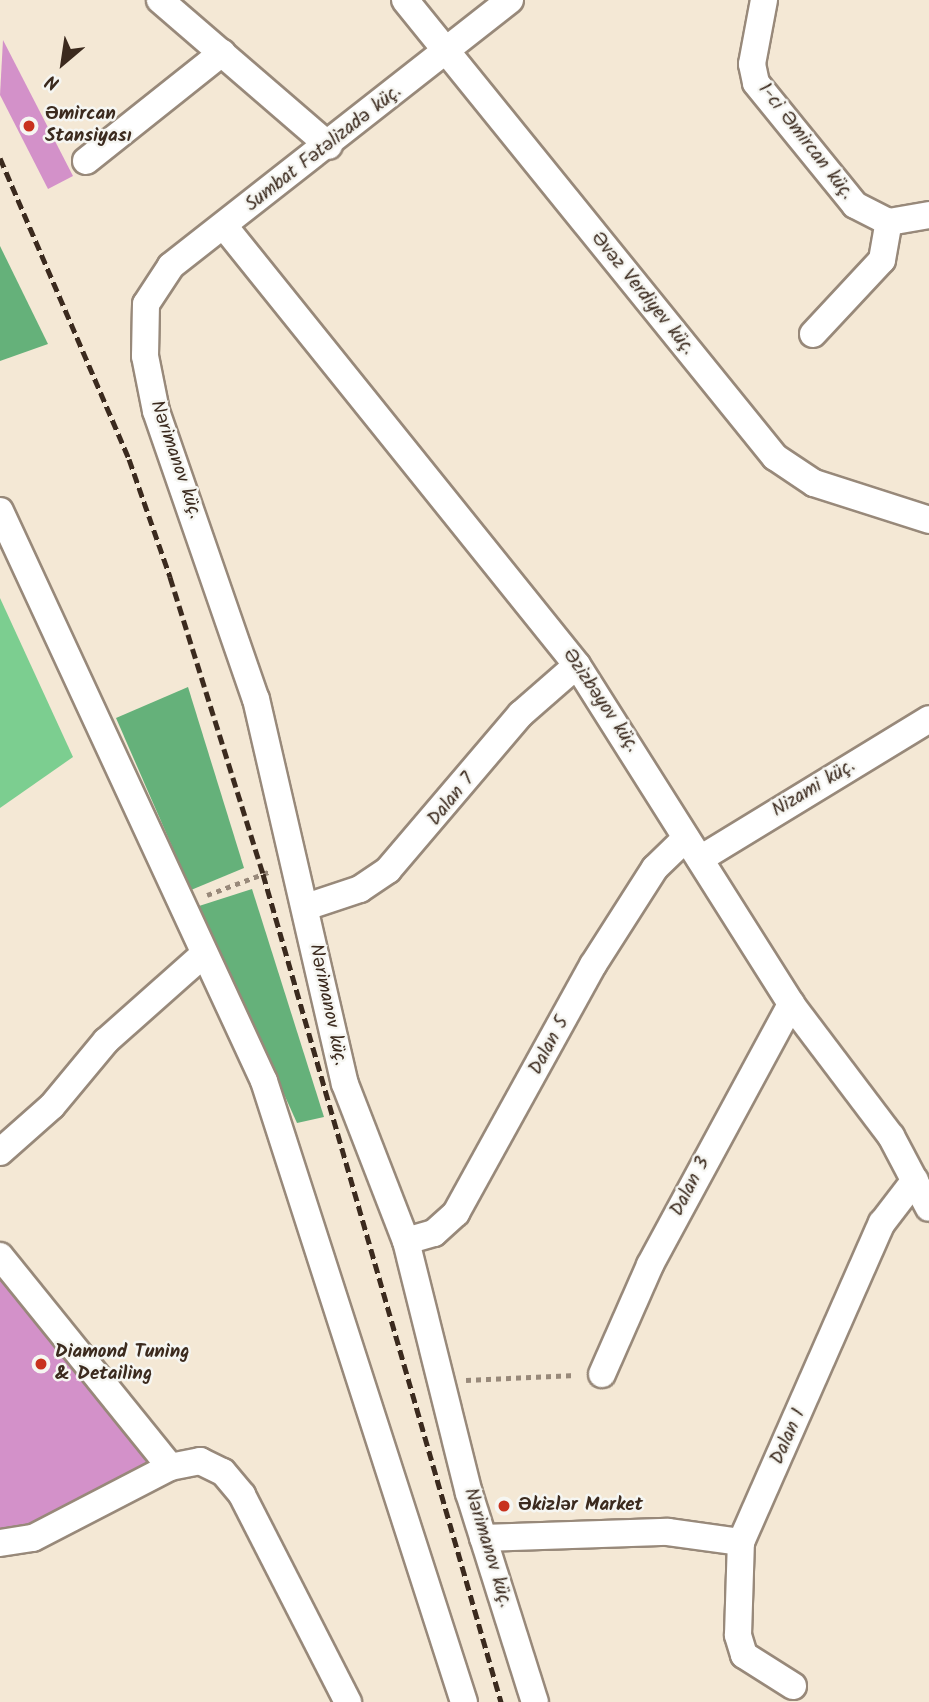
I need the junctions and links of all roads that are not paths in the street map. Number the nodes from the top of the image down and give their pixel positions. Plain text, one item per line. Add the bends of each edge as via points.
1 (160, 0) edge
2 (405, 0) edge
3 (510, 0) edge
4 (764, 0) edge
5 (222, 54) junction
6 (447, 54) junction
7 (329, 146) junction
8 (86, 161) dead end
9 (929, 215) edge
10 (888, 222) junction
11 (224, 226) junction
12 (146, 303) joint
13 (813, 334) dead end
14 (0, 511) edge
15 (929, 520) edge
16 (577, 665) junction
17 (929, 719) edge
18 (693, 848) junction
19 (306, 907) junction
20 (204, 954) junction
21 (790, 1004) junction
22 (0, 1152) edge
23 (915, 1180) junction
24 (929, 1208) edge
25 (406, 1241) junction
26 (0, 1256) edge
27 (602, 1374) road end
28 (170, 1467) junction
29 (483, 1538) junction
30 (741, 1542) junction
31 (0, 1543) edge
32 (793, 1686) dead end
33 (348, 1702) edge
34 (464, 1702) edge
35 (535, 1702) edge

1 - 5 street
2 - 6 street, Əvəz Verdiyev küç.
3 - 6 street, Sumbat Fətəlizadə küç.
4 - 10 street, 1-ci Əmircan küç. via 752,64 756,83 855,205
5 - 7 street
5 - 8 street
6 - 7 street, Sumbat Fətəlizadə küç.
6 - 15 street, Əvəz Verdiyev küç. via 775,457 814,482
7 - 11 street, Sumbat Fətəlizadə küç.
9 - 10 street
10 - 13 street via 883,260
11 - 12 street, Sumbat Fətəlizadə küç. via 171,266
11 - 16 street, Əzizbəyov küç.
12 - 19 street, Nərimanov küç. via 145,356 156,411 256,699 291,864
14 - 20 street
16 - 18 street, Əzizbəyov küç.
16 - 19 street, Dalan 7 via 521,714 388,870 360,889
17 - 18 street, Nizami küç.
18 - 21 street, Əzizbəyov küç.
18 - 25 street, Dalan 5 via 655,868 593,965 456,1213 435,1233
19 - 25 street, Nərimanov küç. via 345,1084
20 - 22 street via 106,1041 52,1106
20 - 34 street via 289,1145
21 - 23 street, Əzizbəyov küç. via 891,1136
21 - 27 street, Dalan 3 via 650,1265
23 - 24 street, Əzizbəyov küç.
23 - 30 street, Dalan 1 via 882,1223
25 - 29 street, Nərimanov küç.
26 - 28 street
28 - 31 street via 33,1538
28 - 33 street via 200,1461 223,1472 242,1495
29 - 30 street via 668,1532
29 - 35 street, Nərimanov küç.
30 - 32 street, Dalan 1 via 738,1622 744,1655

